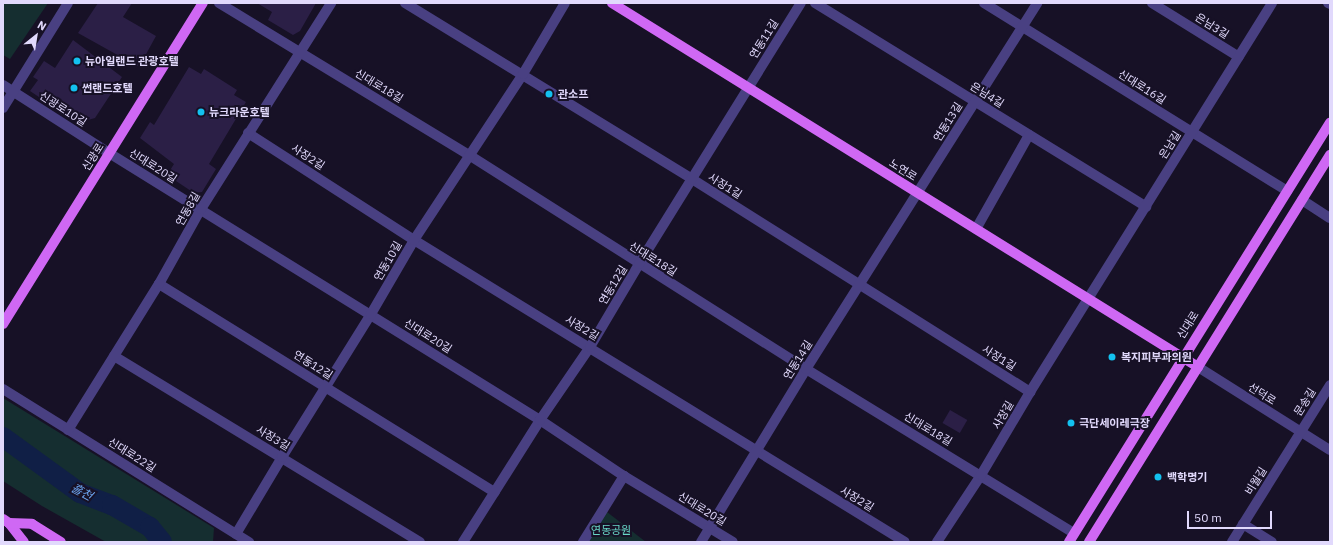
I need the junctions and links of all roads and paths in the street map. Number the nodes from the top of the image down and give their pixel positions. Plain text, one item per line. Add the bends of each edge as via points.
1 (68, 3) edge
2 (204, 3) edge
3 (219, 3) edge
4 (331, 3) edge
5 (405, 3) edge
6 (565, 3) edge
7 (612, 3) edge
8 (801, 3) edge
9 (815, 3) edge
10 (984, 3) edge
11 (1037, 3) edge
12 (1152, 3) edge
13 (1272, 3) edge
14 (1022, 27) junction
15 (302, 53) junction
16 (1239, 57) junction
17 (522, 74) junction
18 (3, 85) edge
19 (748, 88) junction
20 (14, 91) junction
21 (975, 102) junction
22 (3, 108) edge
23 (1330, 123) edge
24 (1192, 132) junction
25 (248, 133) junction
26 (1030, 135) junction
27 (109, 153) junction
28 (469, 155) junction
29 (1330, 155) edge
30 (692, 179) junction
31 (1287, 191) junction
32 (918, 194) junction
33 (1302, 200) junction
34 (1146, 207) junction
35 (201, 210) junction
36 (1330, 218) edge
37 (976, 229) junction
38 (414, 240) junction
39 (638, 264) junction
40 (159, 284) junction
41 (859, 285) junction
42 (1089, 300) junction
43 (371, 314) junction
44 (3, 324) edge
45 (590, 347) junction
46 (114, 356) junction
47 (1182, 358) junction
48 (1198, 368) junction
49 (806, 370) junction
50 (1330, 385) edge
51 (326, 387) junction
52 (3, 389) edge
53 (1030, 392) junction
54 (540, 420) junction
55 (68, 430) junction
56 (1301, 432) junction
57 (1330, 450) edge
58 (756, 451) junction
59 (282, 457) junction
60 (981, 475) junction
61 (624, 476) junction
62 (495, 492) junction
63 (6, 521) edge
64 (1243, 524) junction
65 (710, 528) junction
66 (1074, 533) junction
67 (236, 534) junction
68 (24, 542) edge
69 (61, 542) edge
70 (249, 542) edge
71 (420, 542) edge
72 (463, 542) edge
73 (583, 542) edge
74 (701, 542) edge
75 (733, 542) edge
76 (904, 542) edge
77 (937, 542) edge
78 (1068, 542) edge
79 (1089, 542) edge
80 (1232, 542) edge
81 (1272, 542) edge

1 - 20 street
2 - 27 main road, 신광로
3 - 15 street, 신대로18길
4 - 15 street, 연동8길
5 - 17 street, 사장1길
6 - 17 street, 연동10길
7 - 19 main road, 노연로
8 - 19 street, 연동11길
9 - 21 street, 은남4길
10 - 14 street, 신대로16길
11 - 14 street, 연동13길
12 - 16 street, 은남3길
13 - 16 street, 은남길
14 - 21 street, 연동13길
14 - 24 street, 신대로16길
15 - 25 street, 연동8길
15 - 28 street, 신대로18길
16 - 24 street, 은남길
17 - 28 street, 연동10길
17 - 30 street, 사장1길
18 - 20 street, 신광로10길
19 - 30 street, 연동12길
19 - 32 main road, 노연로
20 - 22 street
20 - 27 street, 신광로10길
21 - 26 street, 은남4길
21 - 32 street, 연동13길
23 - 31 main road, 신대로
24 - 31 street, 신대로16길
24 - 34 street, 은남길
25 - 35 street, 연동8길
25 - 38 street, 사장2길
26 - 34 street, 은남4길
26 - 37 street
27 - 35 street, 신대로20길
27 - 44 main road, 신광로
28 - 38 street, 연동10길
28 - 39 street, 신대로18길
29 - 33 main road
30 - 39 street, 연동12길
30 - 41 street, 사장1길
31 - 47 main road, 신대로
32 - 37 main road, 노연로
32 - 41 street, 연동14길
33 - 36 street
33 - 48 main road
34 - 42 street, 은남길
35 - 40 street, 연동8길
35 - 43 street, 신대로20길
37 - 42 main road, 노연로
38 - 43 street, 연동10길
38 - 45 street, 사장2길
39 - 45 street, 연동12길
39 - 49 street, 신대로18길
40 - 46 street, 연동8길
40 - 51 street, 연동12길
41 - 49 street, 연동14길
41 - 53 street, 사장1길
42 - 47 main road, 노연로
42 - 53 street, 사장길
43 - 51 street, 연동10길
43 - 54 street, 신대로20길
45 - 54 street, 연동12길
45 - 58 street, 사장2길
46 - 55 street, 연동8길
46 - 59 street, 사장3길
47 - 48 main road, 선덕로
47 - 66 main road, 신대로
48 - 56 street, 선덕로
48 - 79 main road
49 - 58 street, 연동14길
49 - 60 street, 신대로18길
50 - 56 street, 문송길
51 - 59 street, 연동10길
51 - 62 street, 연동12길
52 - 55 street, 신대로22길
53 - 60 street, 사장길
54 - 61 street, 신대로20길
54 - 62 street, 연동12길
55 - 67 street, 신대로22길
56 - 57 street, 선덕로
56 - 64 street, 비월길
58 - 65 street, 연동14길
58 - 76 street, 사장2길
59 - 67 street, 연동10길
59 - 71 street, 사장3길
60 - 66 street, 신대로18길
60 - 77 street, 사장길
61 - 65 street, 신대로20길
61 - 73 street
62 - 72 street, 연동12길
63 - 68 main road
63 - 69 main road via 32,524
64 - 80 street, 비월길
64 - 81 street
65 - 74 street, 연동14길
65 - 75 street, 신대로20길
66 - 78 main road, 신대로
67 - 70 street, 신대로22길

